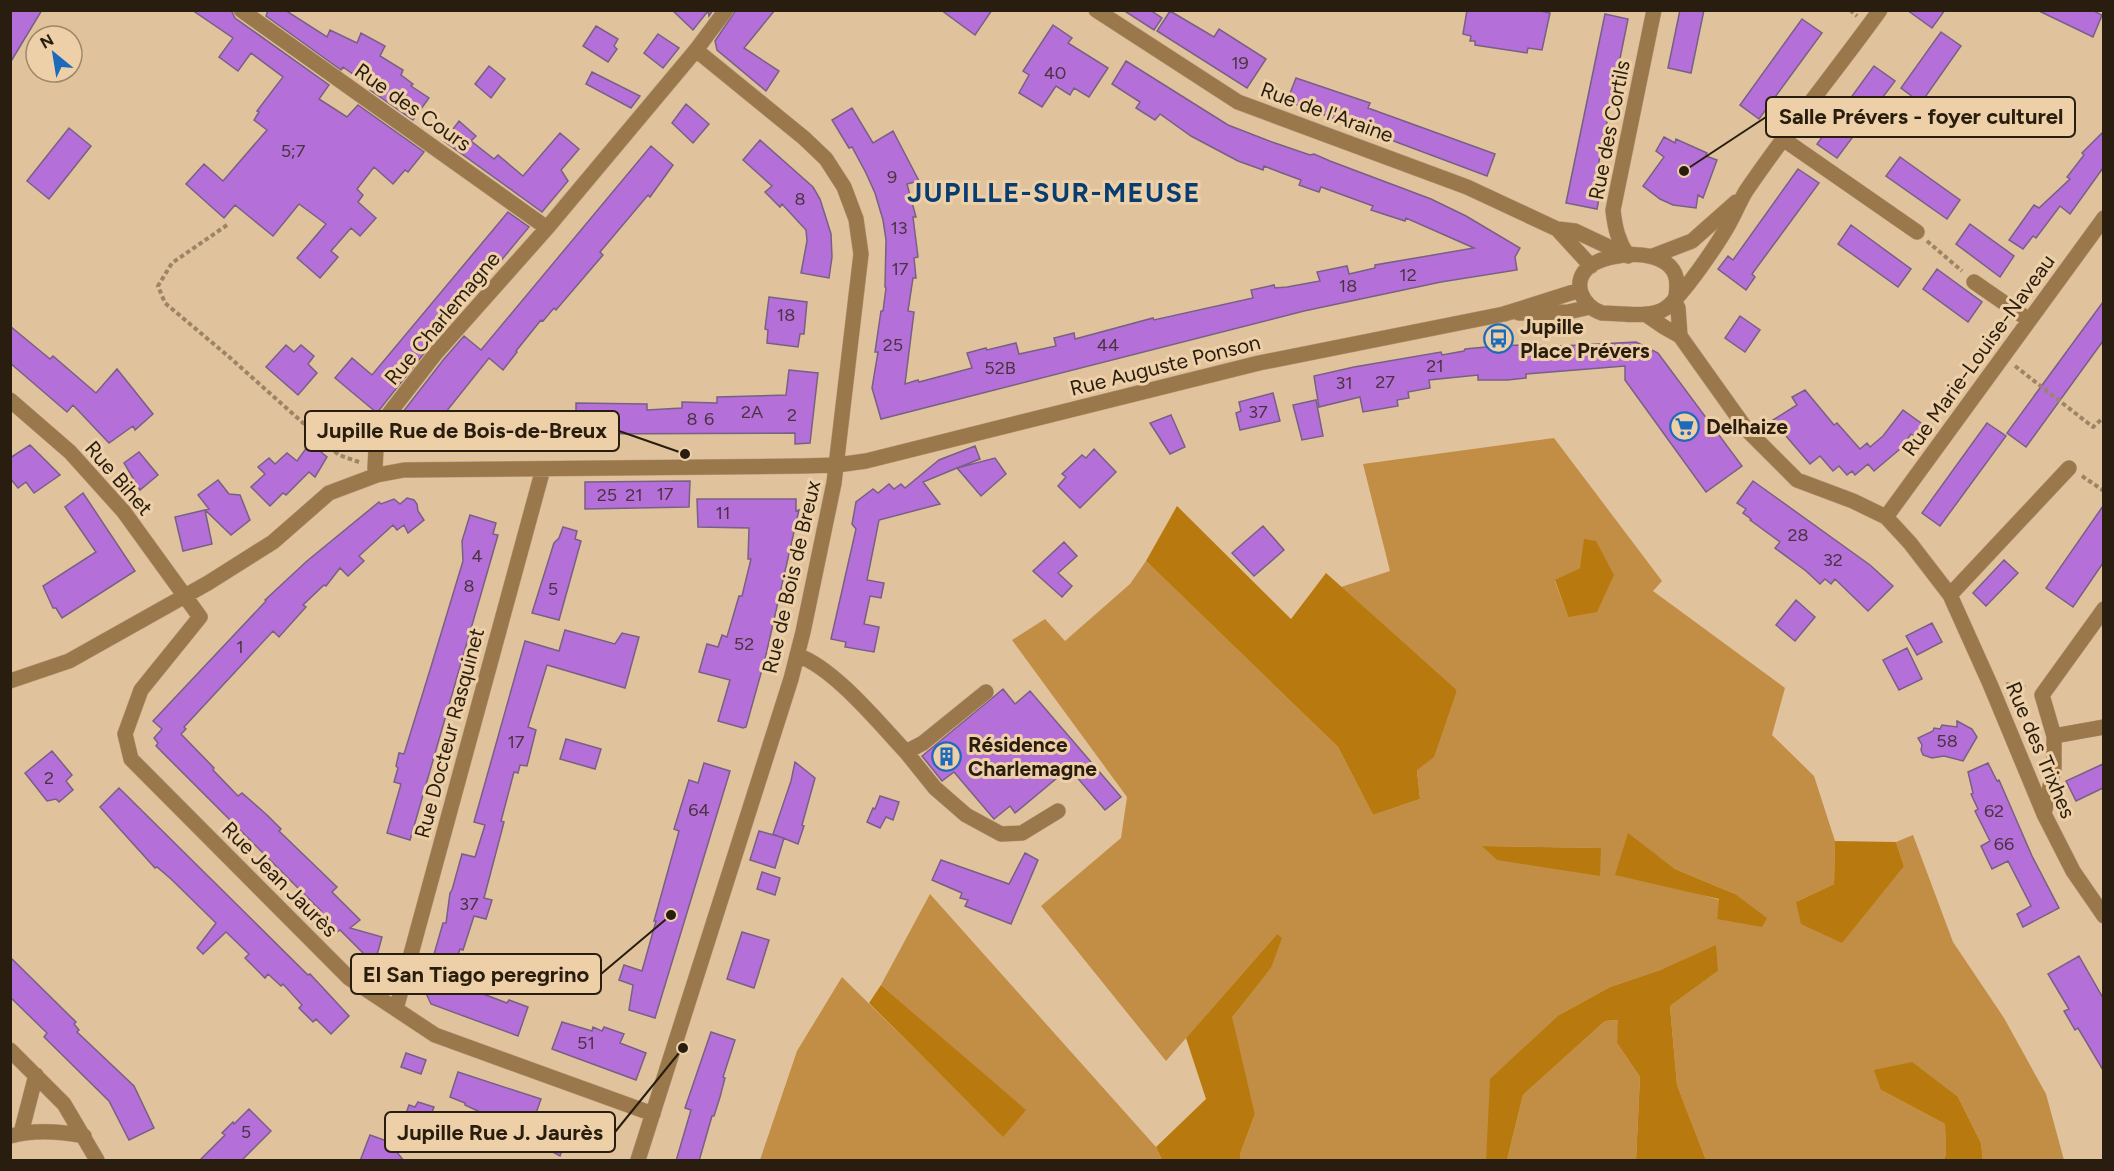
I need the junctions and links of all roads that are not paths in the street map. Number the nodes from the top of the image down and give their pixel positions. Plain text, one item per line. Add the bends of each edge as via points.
1 (726, 10) edge
2 (1096, 10) edge
3 (1654, 10) edge
4 (1880, 10) edge
5 (252, 14) edge
6 (696, 50) junction
7 (1783, 139) junction
8 (1745, 194) junction
9 (2103, 218) edge
10 (547, 228) junction
11 (1557, 230) junction
12 (1917, 232) road end
13 (1624, 256) junction
14 (1653, 256) junction
15 (1591, 266) junction
16 (1974, 282) road end
17 (1580, 290) junction
18 (1675, 298) junction
19 (1590, 308) junction
20 (1504, 314) junction
21 (1645, 314) junction
22 (2030, 320) junction
23 (1680, 336) junction
24 (10, 400) edge
25 (837, 465) junction
26 (2069, 468) road end
27 (543, 469) junction
28 (376, 472) junction
29 (1886, 517) junction
30 (184, 595) junction
31 (1950, 595) junction
32 (2103, 609) edge
33 (797, 655) junction
34 (10, 681) edge
35 (986, 692) dead end
36 (2103, 727) edge
37 (2054, 736) junction
38 (906, 752) junction
39 (1058, 811) dead end
40 (2044, 814) junction
41 (2103, 916) edge
42 (396, 1008) junction
43 (10, 1050) edge
44 (36, 1075) junction
45 (653, 1114) junction
46 (16, 1134) edge
47 (84, 1136) junction
48 (97, 1161) edge
49 (638, 1161) edge

1 - 6 street, Rue Charlemagne
2 - 11 street, Rue de l'Araine via 1238,102 1467,187
3 - 13 street, Rue des Cortils via 1613,210
4 - 7 street
5 - 10 street, Rue des Cours
6 - 10 street, Rue Charlemagne
6 - 25 street, Rue de Bois de Breux via 826,159 844,187 856,219 861,254
7 - 8 street
7 - 12 street
8 - 14 street via 1692,242
8 - 18 street via 1729,225
9 - 22 street, Rue Marie-Louise-Naveau
10 - 28 street, Rue Charlemagne via 436,353 377,429
11 - 13 street via 1575,231
11 - 15 street
13 - 14 street
13 - 15 street
14 - 18 street via 1671,267 1677,281
15 - 17 street via 1582,277
16 - 22 street
17 - 19 street
17 - 20 street, Rue Auguste Ponson
18 - 21 street via 1659,311
18 - 23 street, Rue des Trixhes
19 - 20 street, Rue Auguste Ponson
19 - 21 street via 1602,313
20 - 25 street, Rue Auguste Ponson via 1259,363
21 - 23 street, Rue des Trixhes
22 - 29 street, Rue Marie-Louise-Naveau
23 - 29 street, Rue des Trixhes via 1747,430 1797,480
24 - 30 street, Rue Bihet via 70,452 124,512
25 - 27 street, Rue Auguste Ponson
25 - 33 street, Rue de Bois de Breux
26 - 31 street
27 - 28 street, Rue Auguste Ponson
27 - 42 street, Rue Docteur Rasquinet
28 - 30 street via 329,494 273,542
29 - 31 street, Rue des Trixhes
30 - 34 street via 69,661
30 - 42 street, Rue Jean Jaurès via 200,617 141,690 125,734 131,759 349,978
31 - 40 street, Rue des Trixhes
32 - 37 street via 2042,695
33 - 38 street via 831,675
33 - 45 street, Rue de Bois de Breux
35 - 38 street
36 - 37 street
37 - 40 street via 2054,768
38 - 39 street via 934,788 966,816 1001,834 1022,833
40 - 41 street, Rue des Trixhes via 2073,871
42 - 45 street, Rue Jean Jaurès via 435,1035
43 - 44 street
44 - 46 street
44 - 47 street via 64,1104
45 - 49 street, Rue de Bois de Breux
46 - 47 street via 55,1131
47 - 48 street

